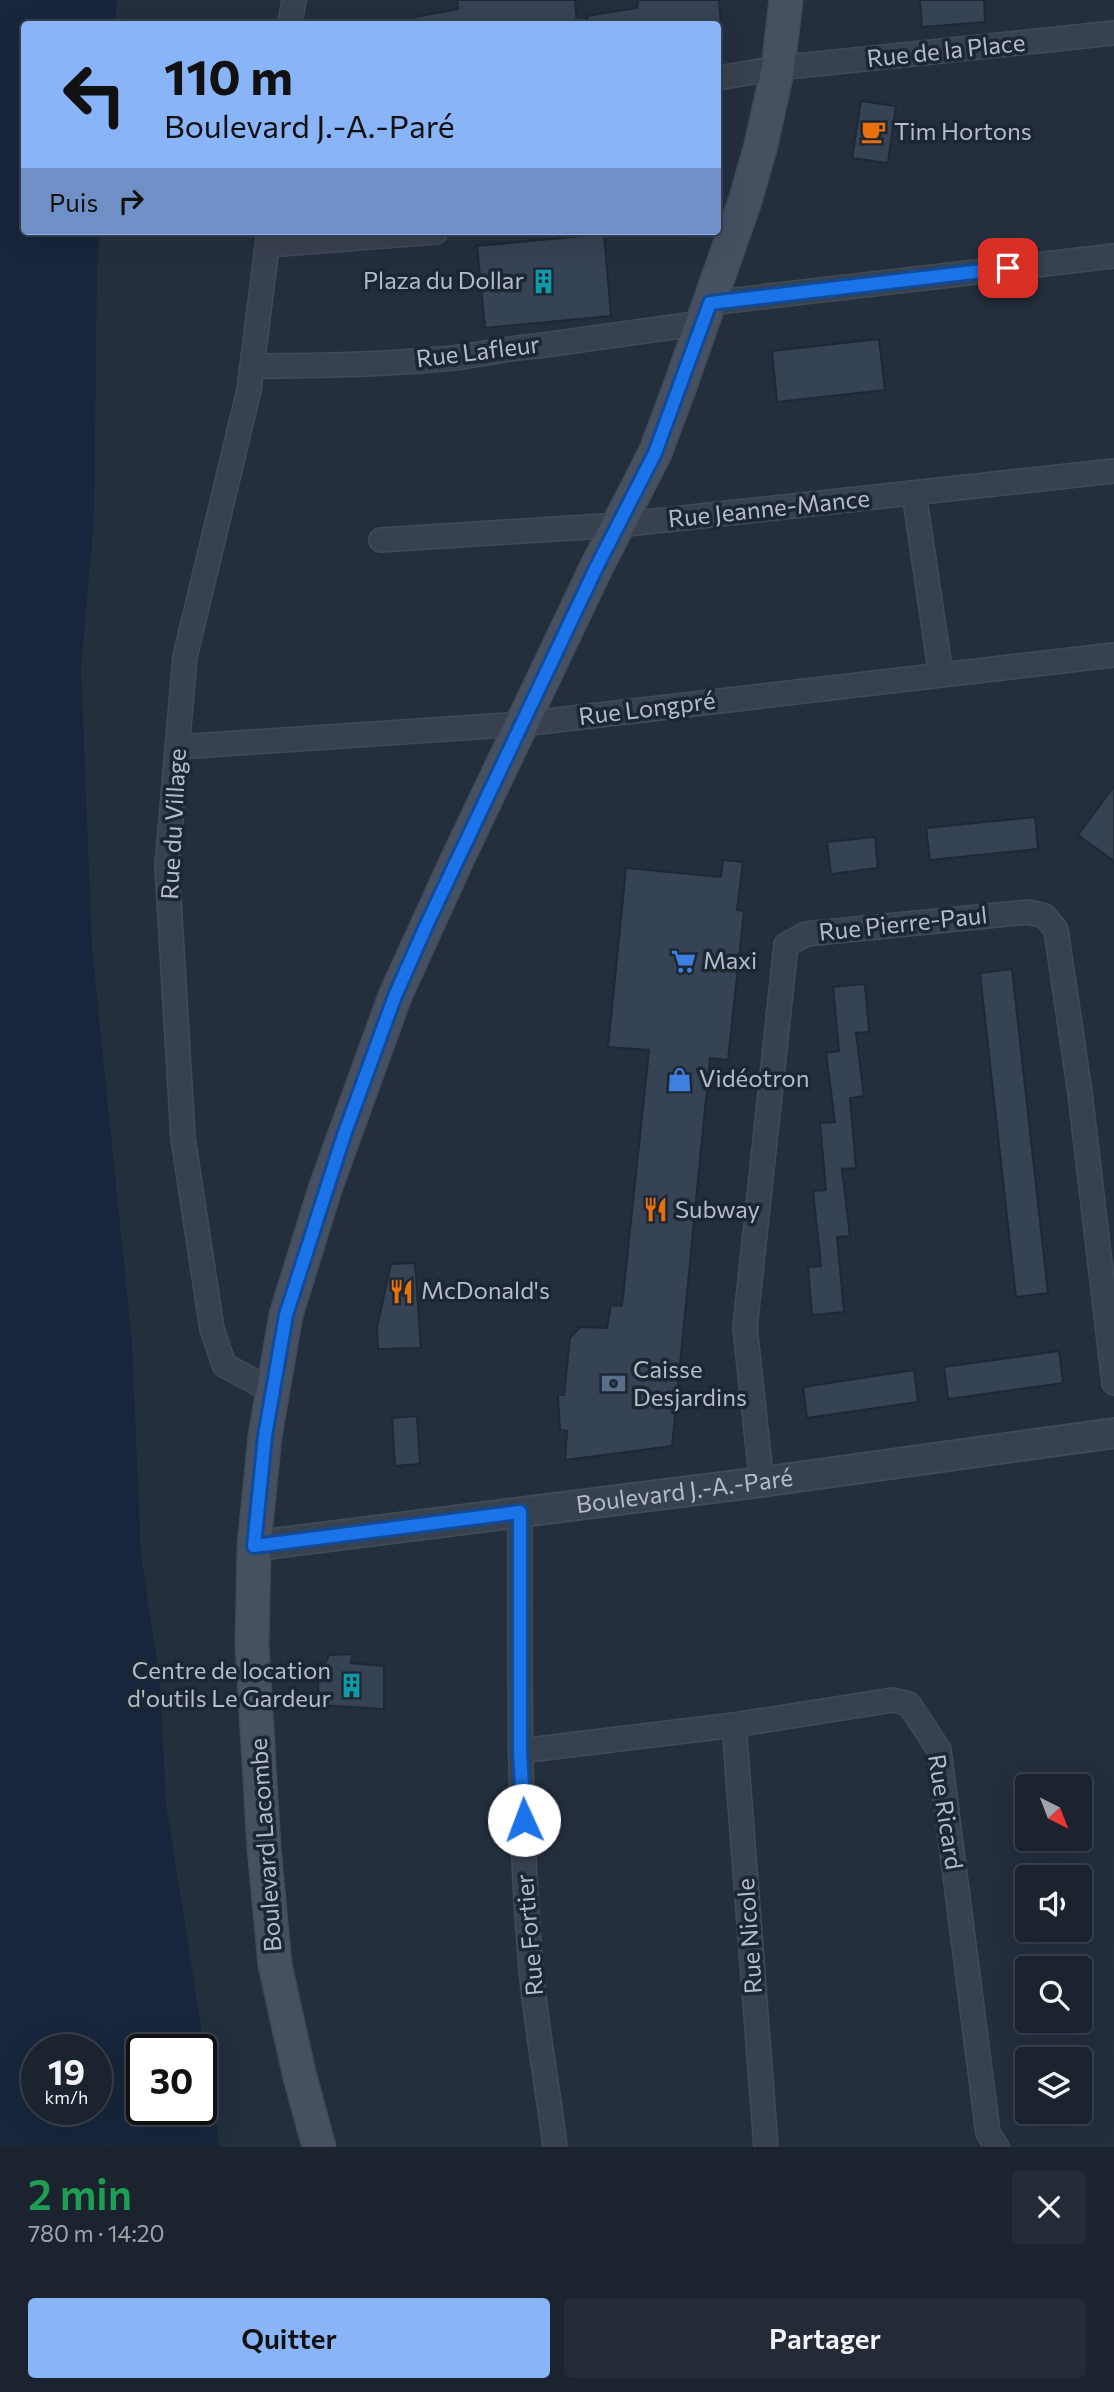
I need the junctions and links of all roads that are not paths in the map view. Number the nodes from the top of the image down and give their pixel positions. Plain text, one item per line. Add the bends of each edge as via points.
1 (294, 0) edge
2 (786, 0) edge
3 (290, 21) edge
4 (1114, 33) edge
5 (778, 68) junction
6 (721, 78) edge
7 (352, 235) edge
8 (269, 238) edge
9 (1114, 256) edge
10 (706, 313) junction
11 (253, 366) junction
12 (1114, 471) edge
13 (914, 493) junction
14 (618, 525) junction
15 (381, 540) dead end
16 (1114, 655) edge
17 (940, 675) junction
18 (522, 724) junction
19 (178, 747) junction
20 (1114, 1383) edge
21 (274, 1392) junction
22 (1114, 1433) edge
23 (764, 1480) junction
24 (520, 1512) junction
25 (254, 1546) junction
26 (734, 1725) junction
27 (520, 1751) junction
28 (319, 2147) edge
29 (555, 2147) edge
30 (766, 2147) edge
31 (997, 2147) edge

1 - 3 street
2 - 5 main road, Boulevard Lacombe
4 - 5 street, Rue de la Place
5 - 6 street, Rue de la Place
5 - 10 main road, Boulevard Lacombe via 745,201
7 - 8 street
8 - 11 street, Rue du Village
9 - 10 street, Rue Lafleur
10 - 11 street, Rue Lafleur via 537,346 442,359
10 - 14 main road, Boulevard Lacombe via 655,453
11 - 19 street, Rue du Village via 185,657
12 - 13 street, Rue Jeanne-Mance
13 - 14 street, Rue Jeanne-Mance
13 - 17 street
14 - 15 street, Rue Jeanne-Mance
14 - 18 main road, Boulevard Lacombe
16 - 17 street, Rue Longpré
17 - 18 street, Rue Longpré
18 - 19 street, Rue Longpré
18 - 21 main road, Boulevard Lacombe via 395,996 286,1315
19 - 21 street, Rue du Village via 167,866 187,1165 212,1329 224,1365
20 - 23 street, Rue Pierre-Paul via 1056,930 1045,916 1028,912 806,934 786,944 745,1326
21 - 25 main road, Boulevard Lacombe
22 - 23 street, Boulevard J.-A.-Paré
23 - 24 street, Boulevard J.-A.-Paré
24 - 25 street, Boulevard J.-A.-Paré
24 - 27 street, Rue Fortier
25 - 28 main road, Boulevard Lacombe via 252,1645 275,1965
26 - 27 street, Rue Ricard
26 - 30 street, Rue Nicole
26 - 31 street, Rue Ricard via 893,1700 909,1704 939,1750 988,2133
27 - 29 street, Rue Fortier via 531,1969

